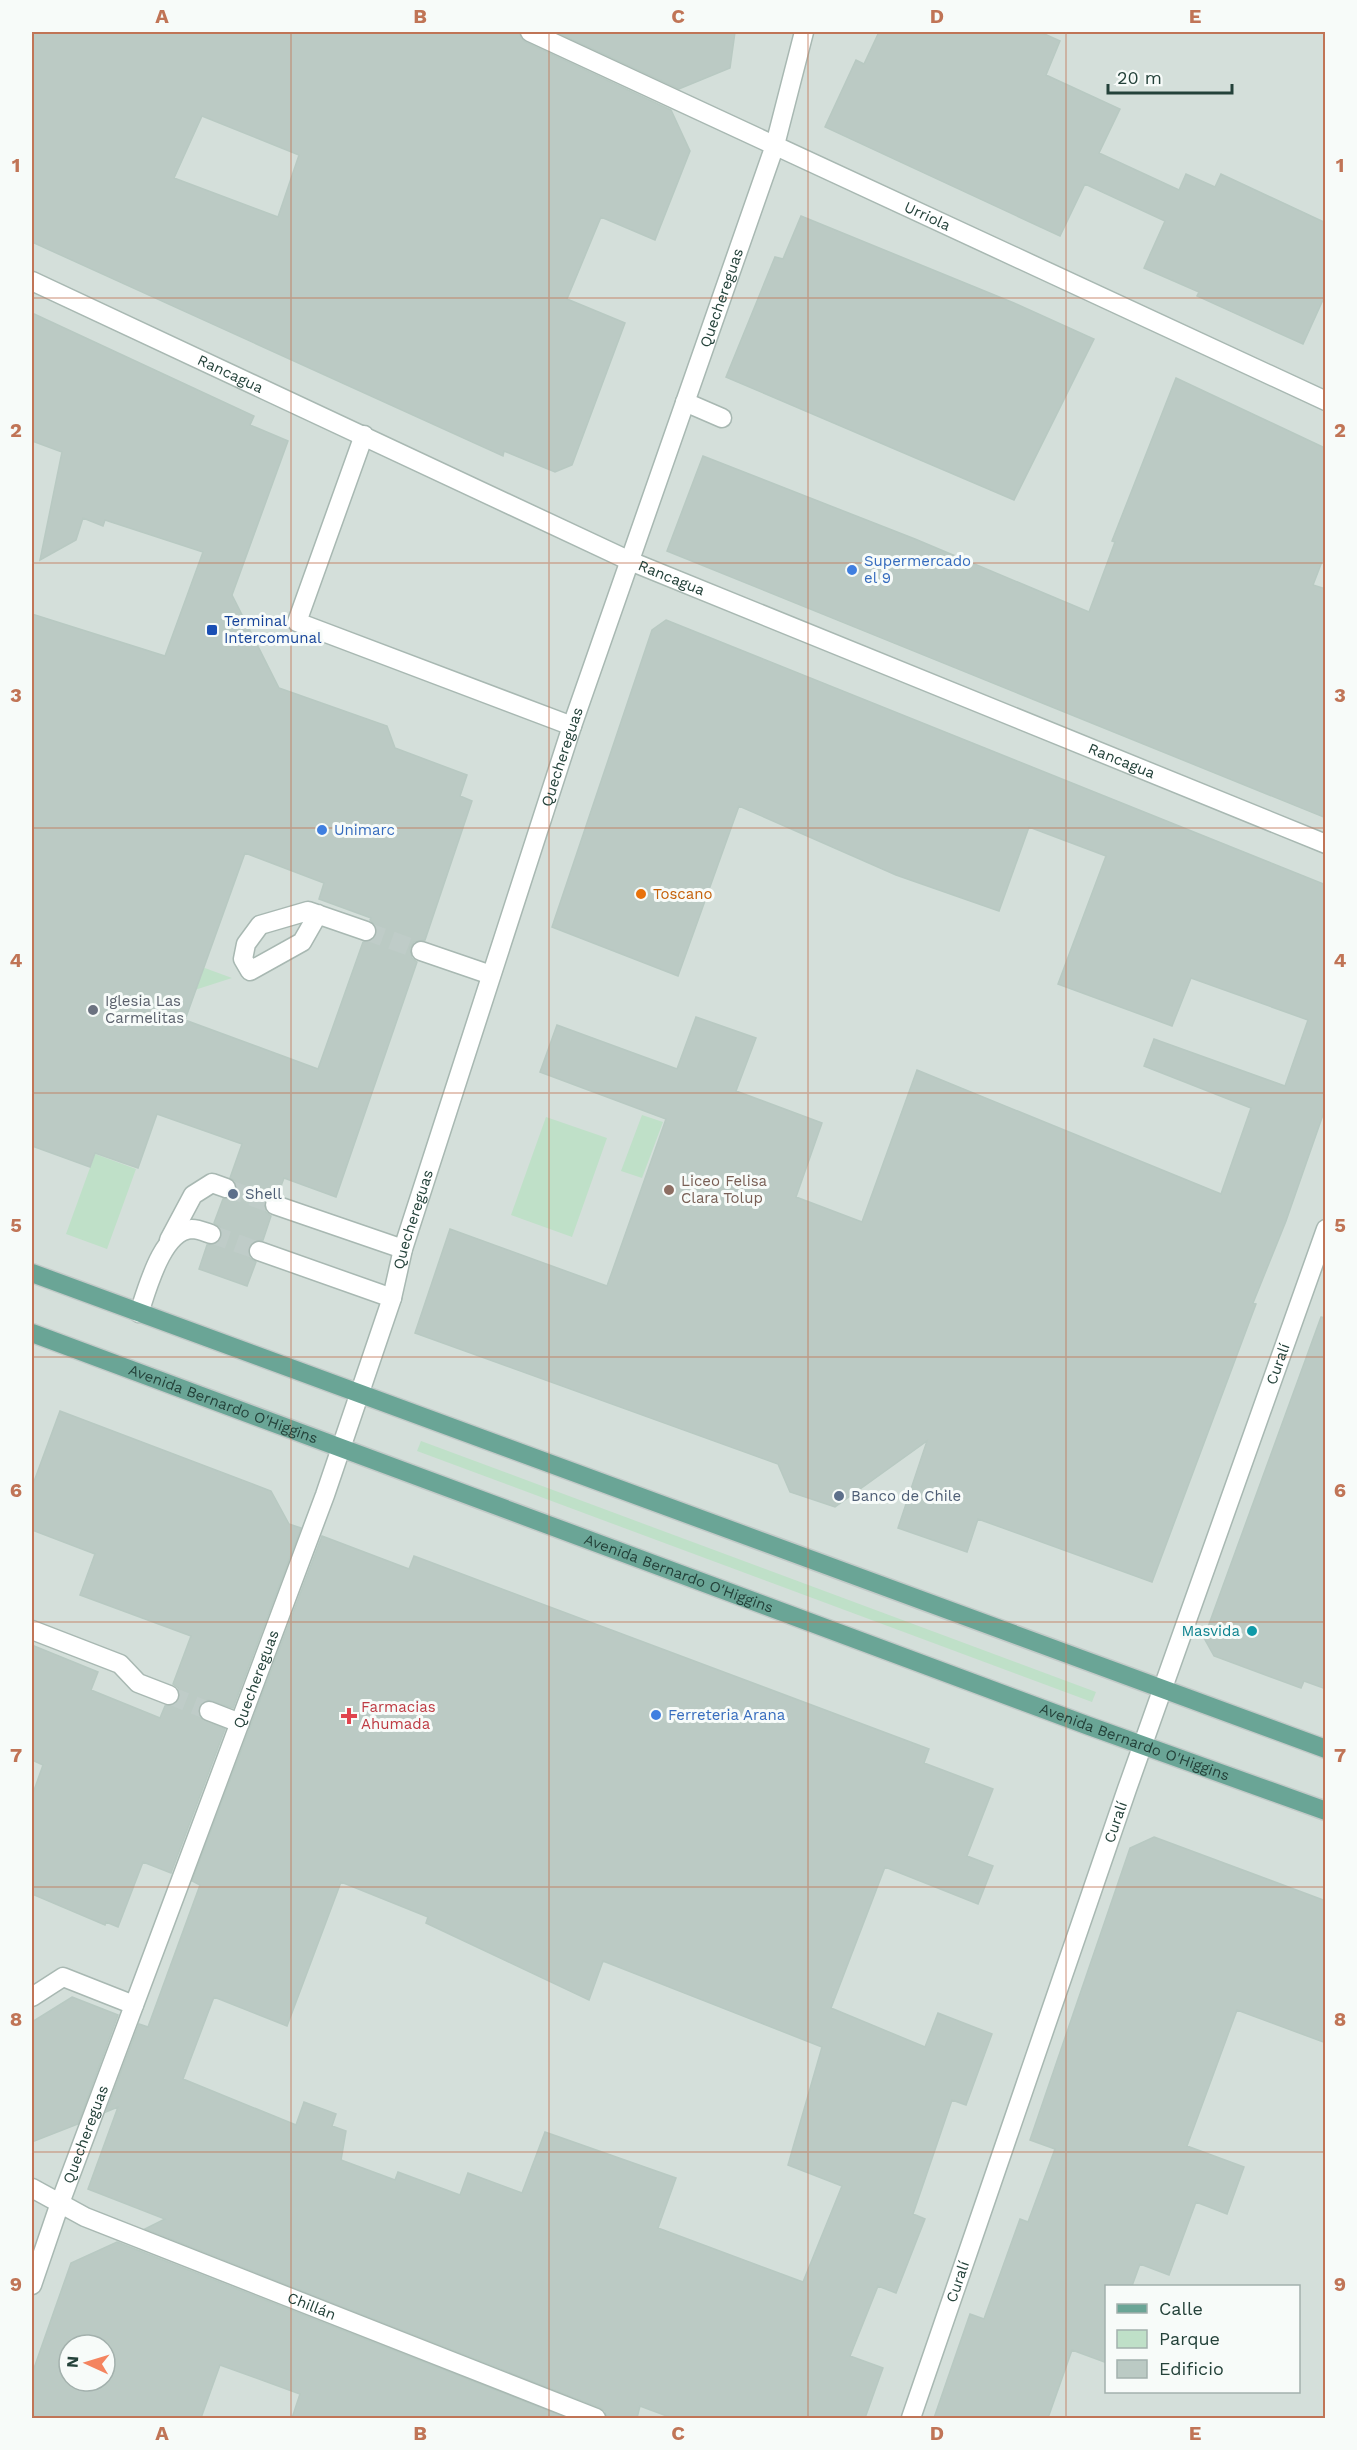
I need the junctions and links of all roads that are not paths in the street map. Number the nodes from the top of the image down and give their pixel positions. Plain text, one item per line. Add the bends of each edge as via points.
1 (530, 32) edge
2 (804, 32) edge
3 (775, 145) junction
4 (32, 281) edge
5 (1326, 401) edge
6 (686, 402) junction
7 (722, 418) dead end
8 (364, 435) junction
9 (630, 561) junction
10 (572, 726) junction
11 (1326, 844) edge
12 (318, 914) dead end
13 (366, 931) tunnel mouth
14 (421, 951) tunnel mouth
15 (491, 975) junction
16 (226, 1188) tunnel mouth
17 (275, 1205) tunnel mouth
18 (1326, 1229) edge
19 (211, 1234) tunnel mouth
20 (403, 1249) junction
21 (164, 1250) junction
22 (259, 1251) tunnel mouth
23 (32, 1273) edge
24 (392, 1298) junction
25 (139, 1313) junction
26 (32, 1333) edge
27 (359, 1395) junction
28 (342, 1448) junction
29 (32, 1630) edge
30 (1163, 1689) junction
31 (169, 1695) tunnel mouth
32 (209, 1711) tunnel mouth
33 (240, 1723) junction
34 (1143, 1744) junction
35 (1326, 1749) edge
36 (1326, 1811) edge
37 (32, 1997) edge
38 (134, 2005) junction
39 (32, 2188) edge
40 (60, 2203) junction
41 (32, 2285) edge
42 (596, 2418) edge
43 (911, 2418) edge

1 - 3 street, Urriola
2 - 3 street, Quechereguas
3 - 5 street, Urriola
3 - 6 street, Quechereguas
4 - 8 street, Rancagua
6 - 7 street
6 - 9 street, Quechereguas
8 - 9 street, Rancagua
8 - 10 street via 297,622
9 - 10 street, Quechereguas
9 - 11 street, Rancagua
10 - 15 street, Quechereguas
12 - 13 street
14 - 15 street
15 - 20 street, Quechereguas
16 - 21 street via 212,1183 193,1195
17 - 20 street
18 - 30 street, Curalí
19 - 21 street via 192,1229 180,1233
20 - 24 street, Quechereguas
21 - 25 street
22 - 24 street
23 - 25 main road
24 - 27 street, Quechereguas
25 - 27 main road
26 - 28 main road, Avenida Bernardo O'Higgins
27 - 28 street, Quechereguas
27 - 30 main road
28 - 33 street, Quechereguas
28 - 34 main road, Avenida Bernardo O'Higgins
29 - 31 street via 120,1664 138,1683
30 - 34 street, Curalí
30 - 35 main road
32 - 33 street
33 - 38 street, Quechereguas
34 - 36 main road, Avenida Bernardo O'Higgins
34 - 43 street, Curalí
37 - 38 street via 63,1977
38 - 40 street, Quechereguas
39 - 40 street, Chillán
40 - 41 street, Quechereguas
40 - 42 street, Chillán via 85,2217

